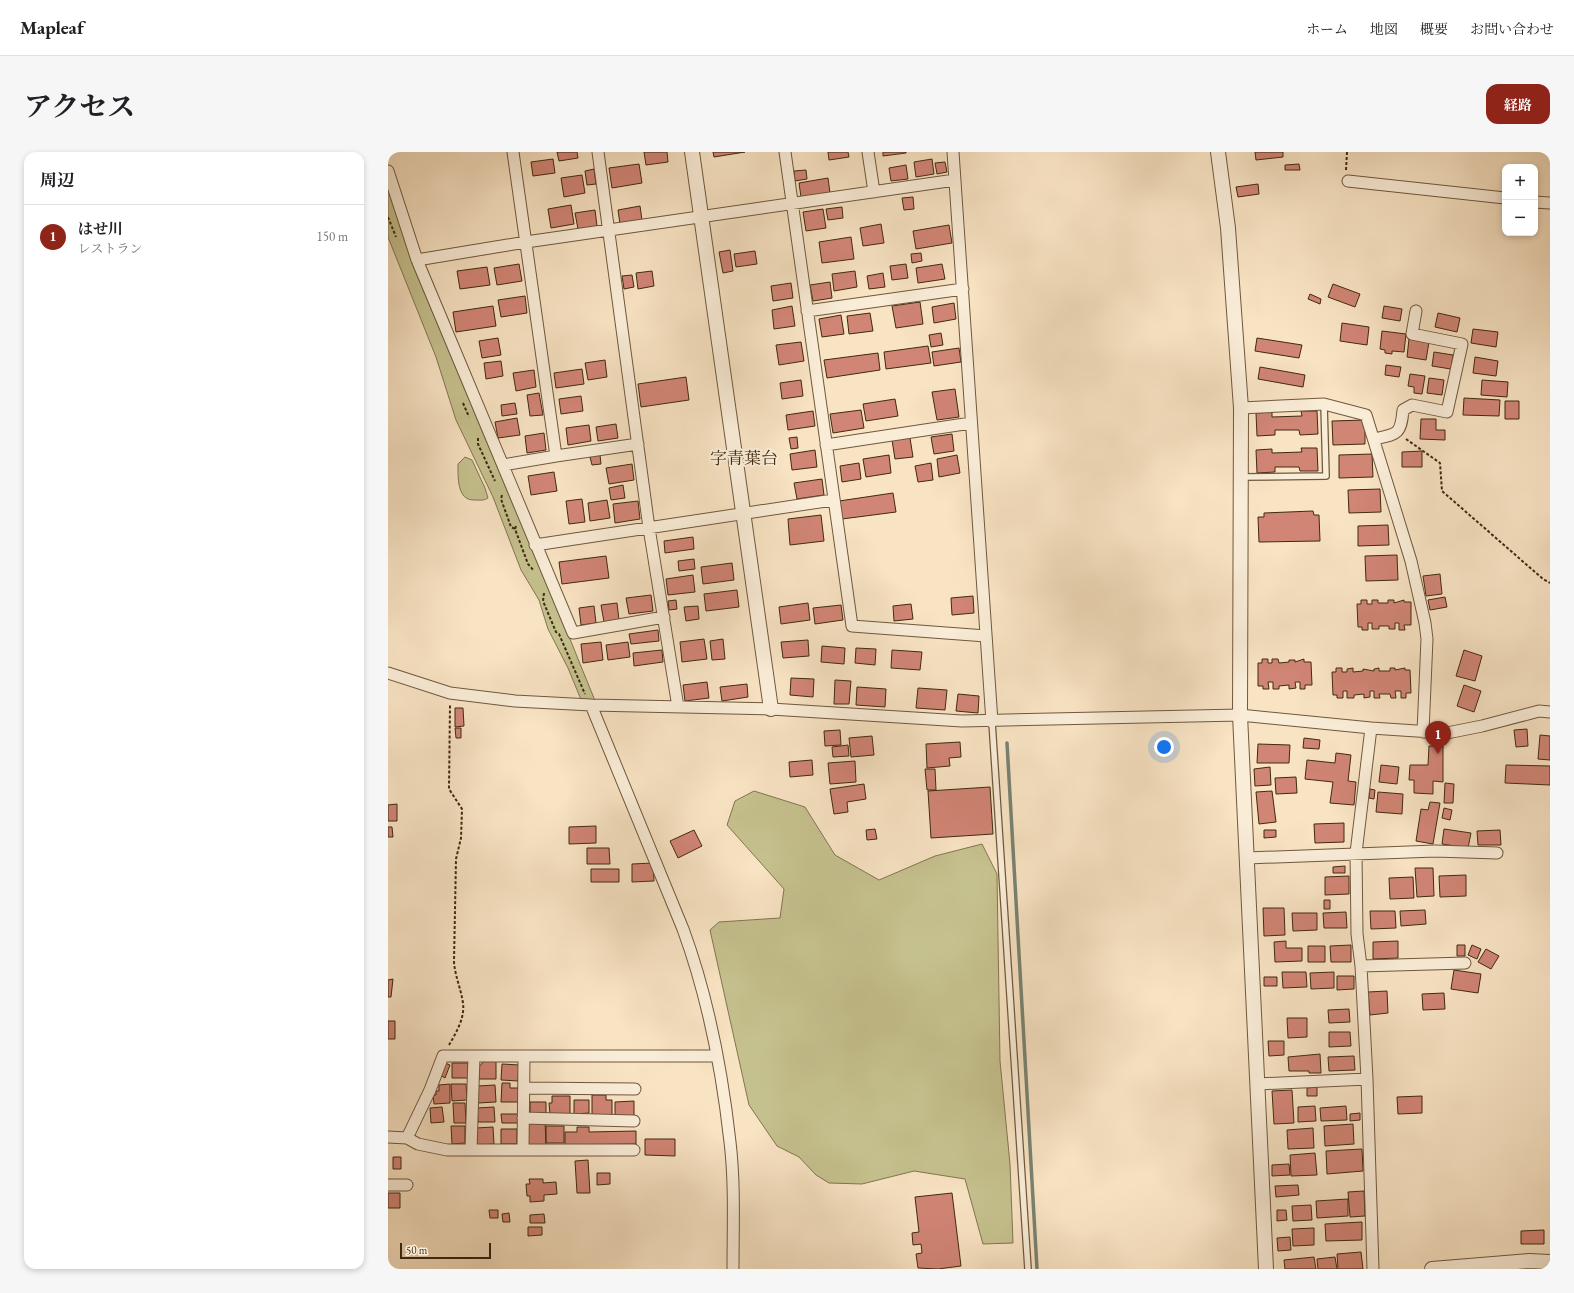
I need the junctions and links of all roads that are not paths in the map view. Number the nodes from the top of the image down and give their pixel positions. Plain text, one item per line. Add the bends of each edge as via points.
1 (513, 152) edge
2 (598, 152) edge
3 (692, 152) edge
4 (785, 152) edge
5 (868, 152) edge
6 (953, 152) edge
7 (1218, 152) edge
8 (388, 171) edge
9 (955, 180) junction
10 (1348, 181) road end
11 (874, 192) junction
12 (1502, 198) edge
13 (1538, 202) edge
14 (792, 204) junction
15 (1550, 204) edge
16 (701, 216) junction
17 (610, 230) junction
18 (526, 242) junction
19 (417, 260) junction
20 (963, 289) junction
21 (807, 311) junction
22 (1416, 311) dead end
23 (1324, 404) junction
24 (1241, 408) junction
25 (972, 423) junction
26 (1374, 439) junction
27 (638, 444) junction
28 (826, 445) junction
29 (556, 456) junction
30 (503, 465) junction
31 (1241, 477) junction
32 (833, 500) junction
33 (742, 514) junction
34 (649, 528) junction
35 (535, 545) junction
36 (664, 617) junction
37 (986, 636) junction
38 (388, 673) edge
39 (590, 705) junction
40 (678, 707) junction
41 (771, 709) junction
42 (1550, 712) edge
43 (1240, 716) junction
44 (992, 722) junction
45 (1371, 728) junction
46 (1423, 732) junction
47 (1356, 853) junction
48 (1497, 853) dead end
49 (1246, 858) junction
50 (1465, 963) dead end
51 (1361, 966) junction
52 (474, 1056) junction
53 (717, 1056) junction
54 (524, 1057) junction
55 (1367, 1079) junction
56 (1258, 1084) junction
57 (524, 1088) junction
58 (635, 1089) dead end
59 (523, 1118) junction
60 (634, 1121) dead end
61 (388, 1136) edge
62 (407, 1138) junction
63 (471, 1150) junction
64 (522, 1150) junction
65 (634, 1150) dead end
66 (388, 1185) edge
67 (407, 1185) dead end
68 (1550, 1262) edge
69 (1463, 1268) edge
70 (733, 1269) edge
71 (1028, 1269) edge
72 (1266, 1269) edge
73 (1373, 1269) edge
74 (1432, 1269) edge

1 - 18 street
2 - 17 street
3 - 16 street
4 - 14 street
5 - 11 street
6 - 9 street
7 - 24 street via 1228,228
8 - 19 street
9 - 11 street
9 - 20 street
10 - 12 street
11 - 14 street
13 - 15 street
14 - 16 street
14 - 21 street
16 - 17 street
16 - 33 street
17 - 18 street
17 - 27 street
18 - 19 street
18 - 29 street
19 - 30 street
20 - 21 street
20 - 25 street
21 - 28 street
22 - 26 street via 1412,334 1462,344 1447,412 1412,405 1403,410 1401,427 1394,434
23 - 24 street
23 - 26 street via 1366,415
23 - 31 lane via 1326,476
24 - 31 street
25 - 28 street
25 - 37 street
26 - 46 street via 1411,561 1425,623 1427,639
27 - 29 street
27 - 34 street
28 - 32 street
29 - 30 street
30 - 35 street
31 - 43 street
32 - 33 street
32 - 37 street via 852,626
33 - 34 street
33 - 41 street
34 - 35 street
34 - 36 street
35 - 36 street via 573,633
36 - 40 street
37 - 44 street
38 - 39 street via 450,693 515,701
39 - 40 street
39 - 53 street via 693,955
40 - 41 street
41 - 44 street
42 - 46 street via 1540,711 1447,732
43 - 44 street
43 - 45 street
43 - 49 street
44 - 71 lane
45 - 46 street
45 - 47 street
47 - 48 street
47 - 49 street
47 - 51 street via 1357,934
49 - 56 street
50 - 51 street
51 - 55 street
52 - 54 street
52 - 62 street via 443,1056
52 - 63 street
53 - 54 street
53 - 70 street via 730,1143
54 - 57 street
55 - 56 street
55 - 73 street
56 - 72 street
57 - 58 street
57 - 59 street
59 - 60 street
59 - 64 street
61 - 62 street
62 - 63 street via 433,1148
63 - 64 street
64 - 65 street
66 - 67 street
68 - 69 street via 1530,1261
69 - 74 street

